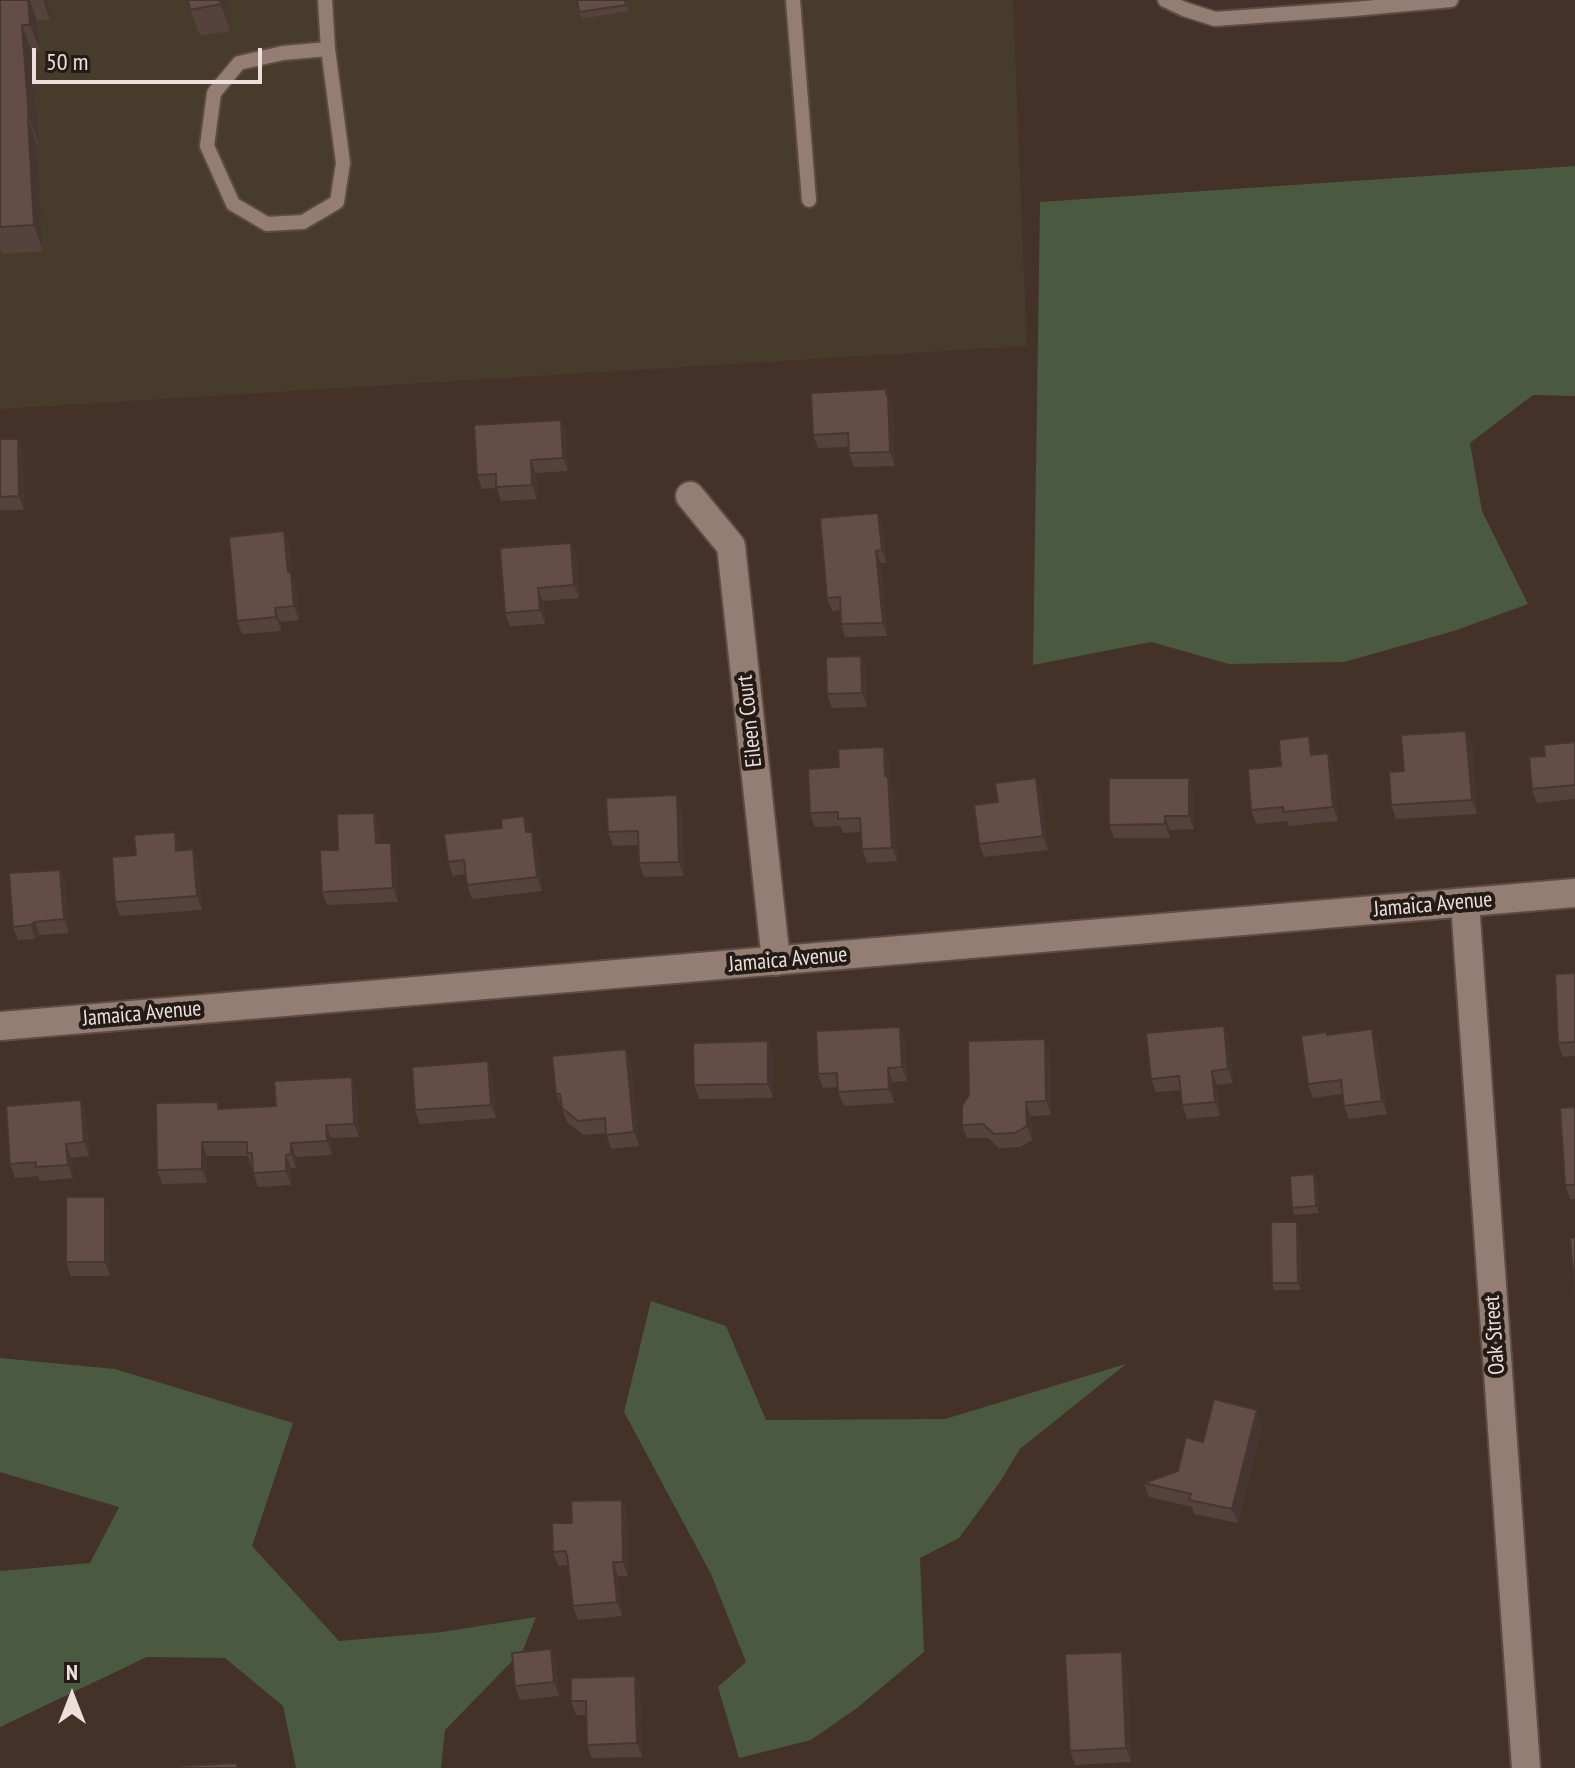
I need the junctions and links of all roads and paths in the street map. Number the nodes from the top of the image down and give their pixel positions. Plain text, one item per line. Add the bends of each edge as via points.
1 (325, 0) edge
2 (793, 0) edge
3 (1165, 0) edge
4 (1451, 0) edge
5 (328, 49) junction
6 (809, 200) dead end
7 (690, 496) dead end
8 (1575, 893) edge
9 (1465, 903) junction
10 (776, 961) junction
11 (0, 1026) edge
12 (1526, 1768) edge

1 - 5 lane
2 - 6 lane
3 - 4 lane via 1215,19
5 - 5 lane via 343,163 337,202 303,222 267,224 233,204 207,146 214,93 239,63
7 - 10 street, Eileen Court via 731,546
8 - 9 street, Jamaica Avenue
9 - 10 street, Jamaica Avenue
9 - 12 street, Oak Street
10 - 11 street, Jamaica Avenue

